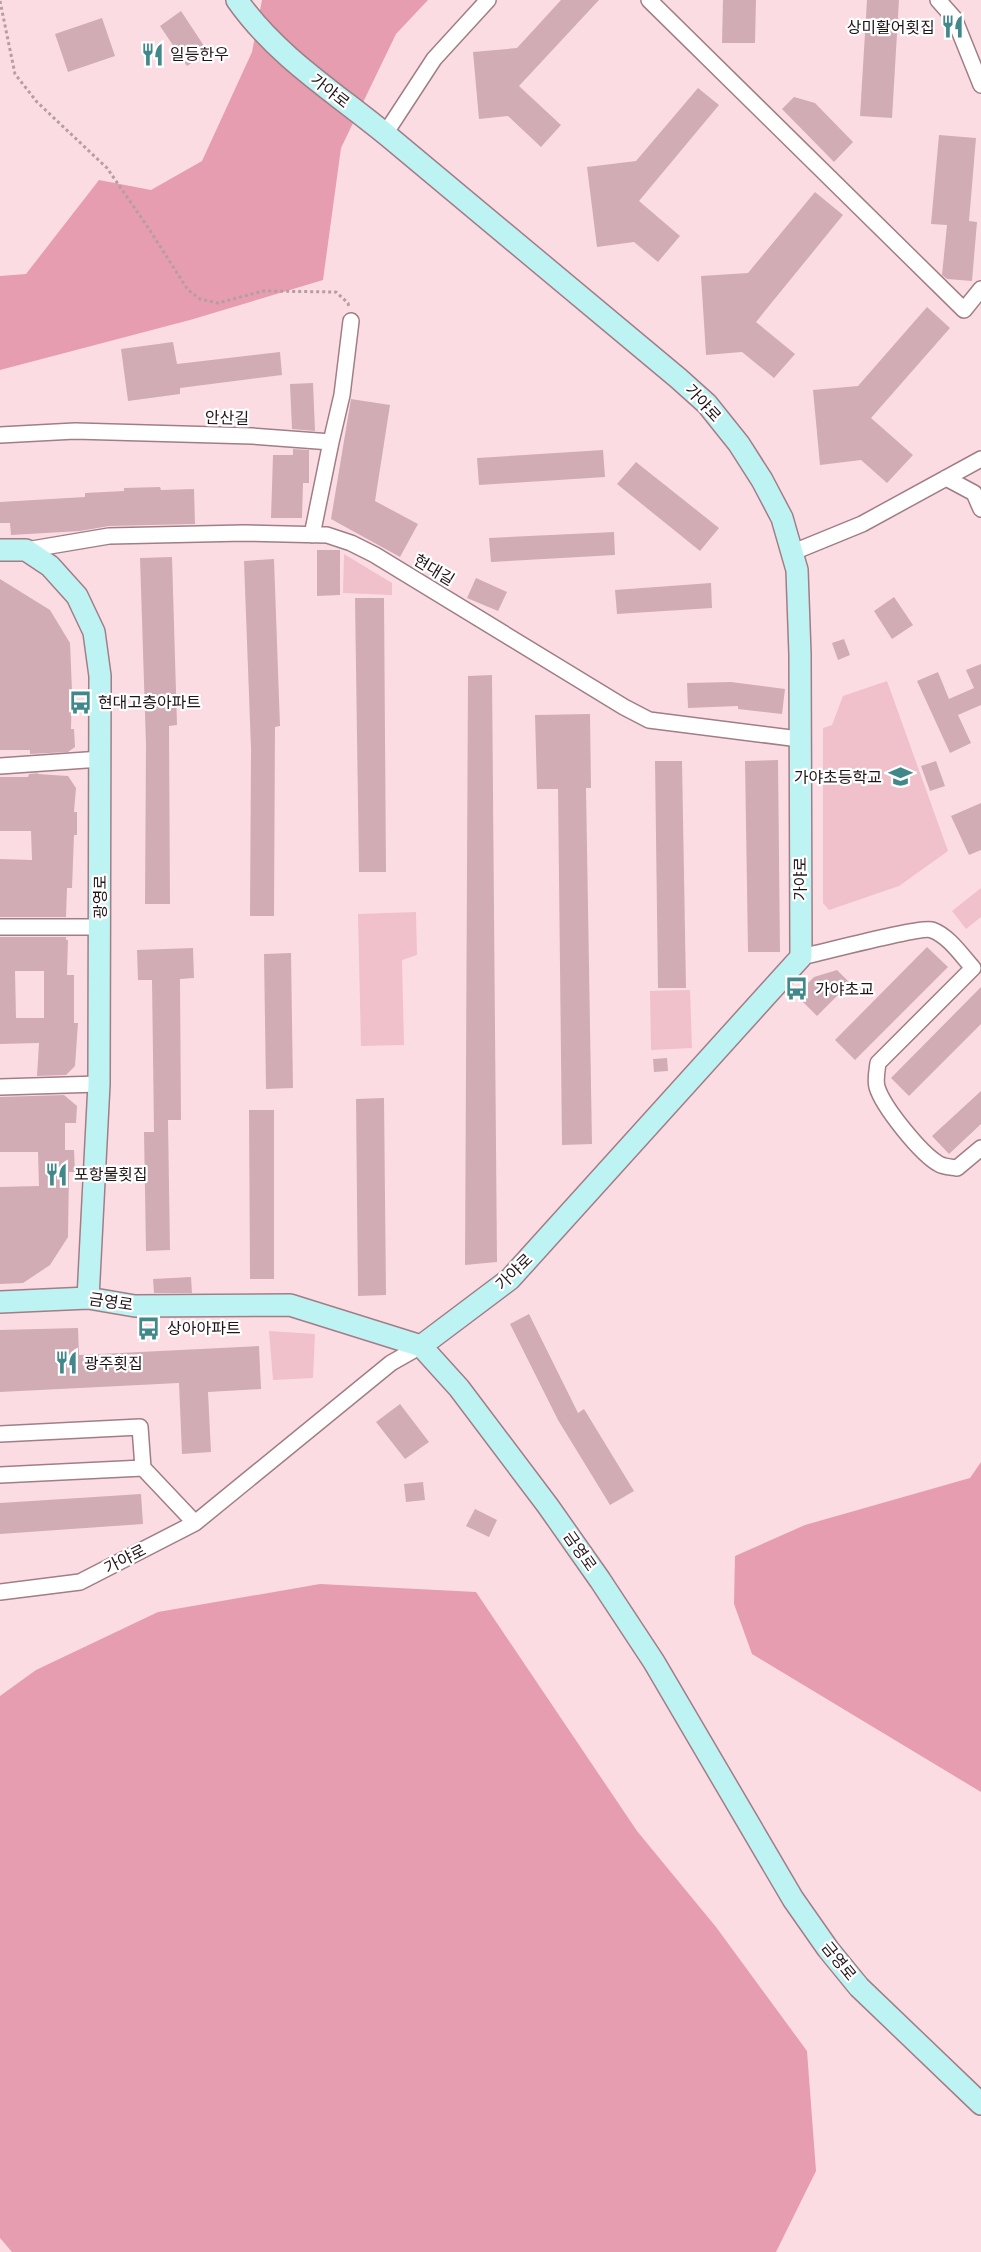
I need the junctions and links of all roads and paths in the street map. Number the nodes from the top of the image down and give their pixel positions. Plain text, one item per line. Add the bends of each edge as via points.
1 (237, 0) edge
2 (488, 0) edge
3 (650, 0) edge
4 (938, 0) edge
5 (0, 1) edge
6 (981, 85) edge
7 (385, 134) junction
8 (981, 289) edge
9 (351, 321) joint
10 (0, 435) edge
11 (331, 442) junction
12 (981, 459) edge
13 (946, 478) junction
14 (981, 509) edge
15 (312, 535) junction
16 (0, 550) edge
17 (26, 550) junction
18 (791, 553) junction
19 (799, 739) junction
20 (101, 759) junction
21 (0, 766) edge
22 (0, 927) edge
23 (100, 927) junction
24 (801, 957) junction
25 (99, 1084) junction
26 (0, 1087) edge
27 (981, 1148) edge
28 (88, 1298) junction
29 (0, 1302) edge
30 (421, 1346) junction
31 (0, 1434) edge
32 (143, 1468) junction
33 (0, 1475) edge
34 (195, 1523) junction
35 (0, 1592) edge
36 (981, 2104) edge

1 - 7 street, 가야로 via 297,66
2 - 7 street via 434,59
3 - 8 street via 964,310
4 - 6 street via 954,18
5 - 9 path via 15,74 37,102 107,168 188,290 200,299 218,303 262,291 336,292 348,303
7 - 18 street, 가야로 via 706,404 762,480 782,518
9 - 11 street via 342,395
10 - 11 street, 안산길 via 75,431
11 - 15 street
12 - 13 street
13 - 14 street via 974,493
13 - 18 street via 862,524
15 - 17 street, 현대길 via 109,536
15 - 19 street, 현대길 via 327,535 375,555 649,720
16 - 17 street
17 - 20 street, 광영로 via 50,566 77,596 94,632 100,676
18 - 19 street, 가야로 via 797,570
19 - 24 street, 가야로
20 - 21 street
20 - 23 street, 광영로
22 - 23 street
23 - 25 street, 광영로
24 - 27 street via 922,930 931,929 946,939 973,968 878,1063 876,1084 883,1103 931,1159 957,1168
24 - 30 street, 가야로 via 510,1279
25 - 26 street
25 - 28 street, 광영로
28 - 29 street, 금영로
28 - 30 street, 금영로 via 135,1306 290,1305
30 - 34 street, 가야로 via 391,1363
30 - 36 street, 금영로 via 459,1388 600,1580 654,1662 793,1899 828,1949 859,1987
31 - 32 street via 140,1427
32 - 33 street
32 - 34 street
34 - 35 street, 가야로 via 80,1582

